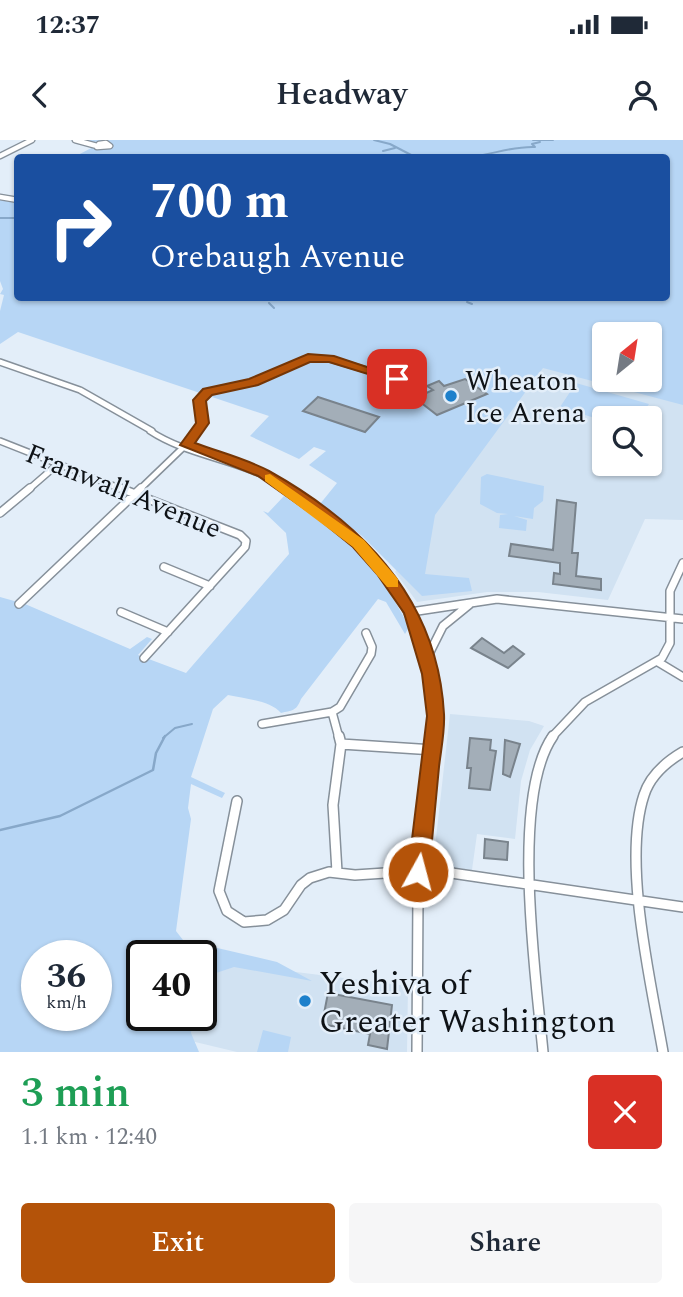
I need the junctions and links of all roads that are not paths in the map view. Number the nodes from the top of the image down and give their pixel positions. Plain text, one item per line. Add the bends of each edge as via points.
1 (32, 140) edge
2 (75, 140) edge
3 (116, 140) edge
4 (0, 156) edge
5 (0, 362) edge
6 (410, 383) dead end
7 (0, 441) edge
8 (187, 445) junction
9 (58, 464) junction
10 (133, 496) junction
11 (0, 513) edge
12 (683, 563) edge
13 (164, 567) dead end
14 (210, 586) junction
15 (474, 602) junction
16 (19, 604) dead end
17 (121, 612) dead end
18 (411, 612) junction
19 (670, 618) junction
20 (683, 619) edge
21 (168, 632) junction
22 (366, 634) dead end
23 (144, 658) dead end
24 (427, 659) junction
25 (658, 662) junction
26 (683, 677) edge
27 (332, 712) junction
28 (262, 724) dead end
29 (341, 744) junction
30 (434, 750) junction
31 (683, 752) edge
32 (237, 801) dead end
33 (337, 872) junction
34 (418, 872) junction
35 (530, 884) junction
36 (641, 900) junction
37 (683, 907) edge
38 (417, 1052) edge
39 (542, 1052) edge
40 (663, 1052) edge

1 - 4 street
2 - 3 street via 106,148
5 - 8 street via 80,390 164,439
6 - 8 street via 330,359 308,358 253,382 208,392 199,400 203,423
7 - 9 street, Franwall Avenue
8 - 10 street
8 - 18 street via 263,473 330,520 383,570
9 - 10 street, Franwall Avenue
9 - 11 street
10 - 14 street, Franwall Avenue via 246,541
10 - 16 street
12 - 19 street via 670,591
13 - 14 street
14 - 21 street
15 - 18 street
15 - 19 street via 526,600
15 - 24 street via 442,624
17 - 21 street
18 - 24 street
19 - 20 street
19 - 25 street via 670,643
21 - 23 street
22 - 27 street via 371,654 346,701
24 - 30 street via 436,716
25 - 26 street
25 - 35 street via 585,702 551,738 538,762 532,789
27 - 28 street
27 - 29 street
29 - 30 street
29 - 33 street via 333,805
30 - 34 street
31 - 36 street via 661,768 644,796 638,844
32 - 33 street via 219,891 227,911 244,922 267,920 284,910 310,877
33 - 34 street
34 - 35 street
34 - 38 street
35 - 36 street
35 - 39 street
36 - 37 street
36 - 40 street

